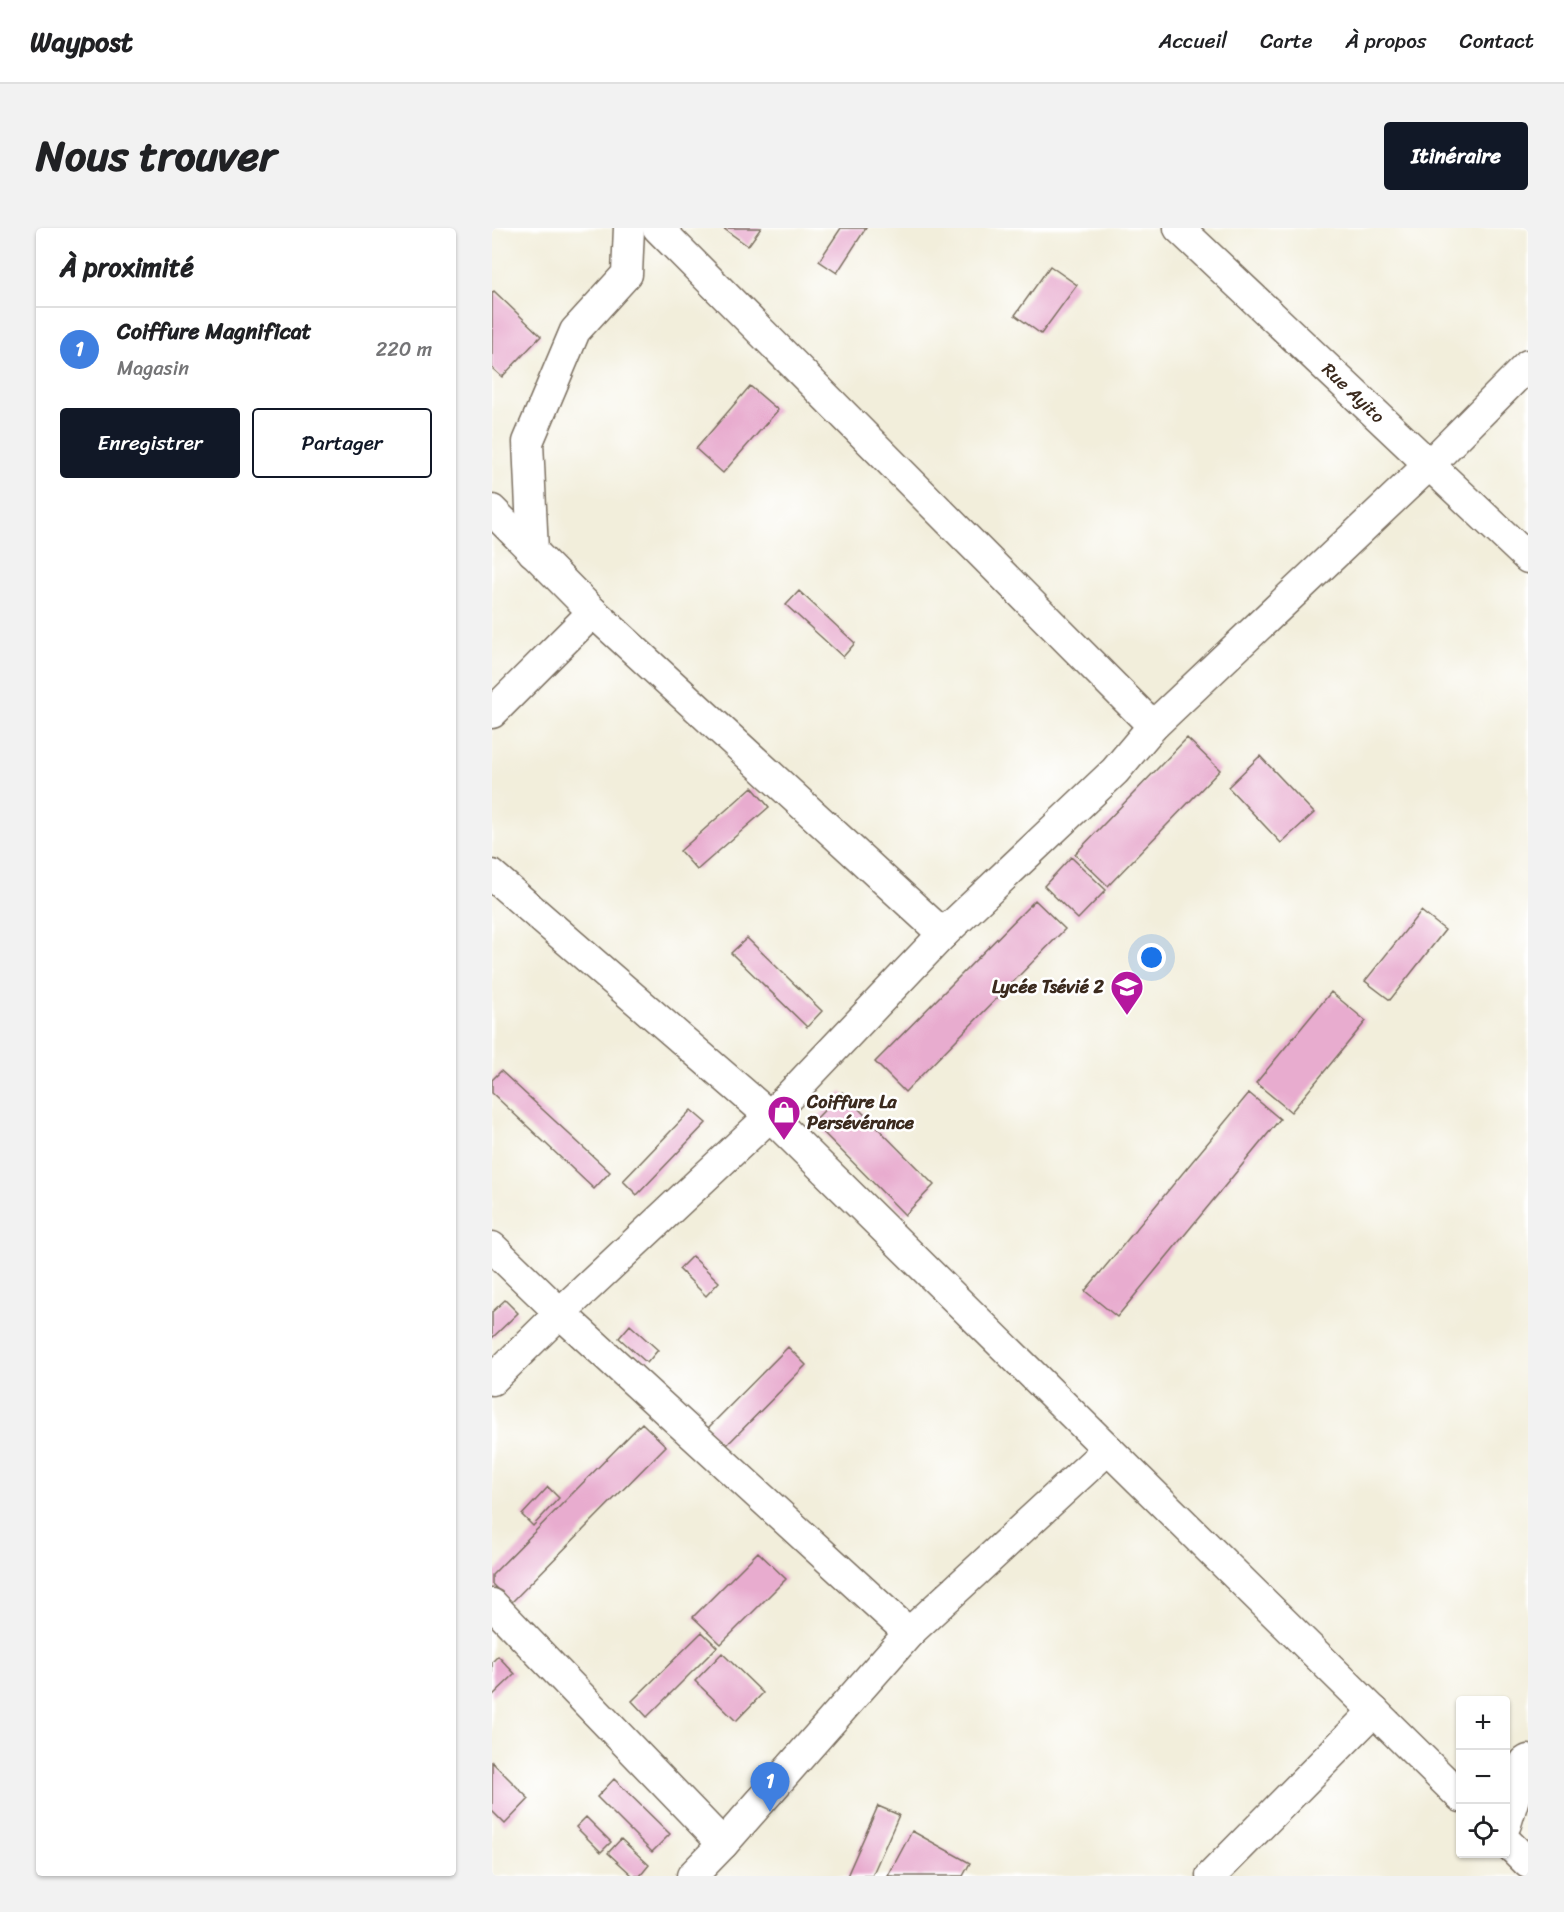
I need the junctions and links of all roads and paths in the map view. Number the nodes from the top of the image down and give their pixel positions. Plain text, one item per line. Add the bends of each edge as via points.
1 (629, 228) edge
2 (658, 228) edge
3 (1179, 228) edge
4 (1528, 365) edge
5 (1430, 464) junction
6 (492, 510) edge
7 (533, 552) junction
8 (1528, 558) edge
9 (593, 612) junction
10 (492, 713) edge
11 (1153, 726) junction
12 (492, 875) edge
13 (943, 934) junction
14 (770, 1116) junction
15 (492, 1247) edge
16 (560, 1313) junction
17 (492, 1380) edge
18 (1108, 1449) junction
19 (492, 1604) edge
20 (909, 1633) junction
21 (1374, 1711) junction
22 (1528, 1760) edge
23 (1456, 1792) edge
24 (1510, 1811) edge
25 (723, 1844) junction
26 (1510, 1845) edge
27 (1528, 1863) edge
28 (692, 1876) edge
29 (1211, 1876) edge

1 - 7 street via 627,274 575,331 528,442
2 - 11 street
3 - 5 street, Rue Ayito
4 - 5 street
5 - 8 street, Rue Ayito
5 - 11 street
6 - 7 street
7 - 9 street
9 - 10 street
9 - 13 street
11 - 13 street via 1115,771
12 - 14 street
13 - 14 street
14 - 16 street
14 - 18 street
15 - 16 street
16 - 17 street
16 - 20 street
18 - 20 street
18 - 21 street
19 - 25 street
20 - 25 street
21 - 23 street
21 - 29 street
22 - 24 street
25 - 28 street
26 - 27 street

